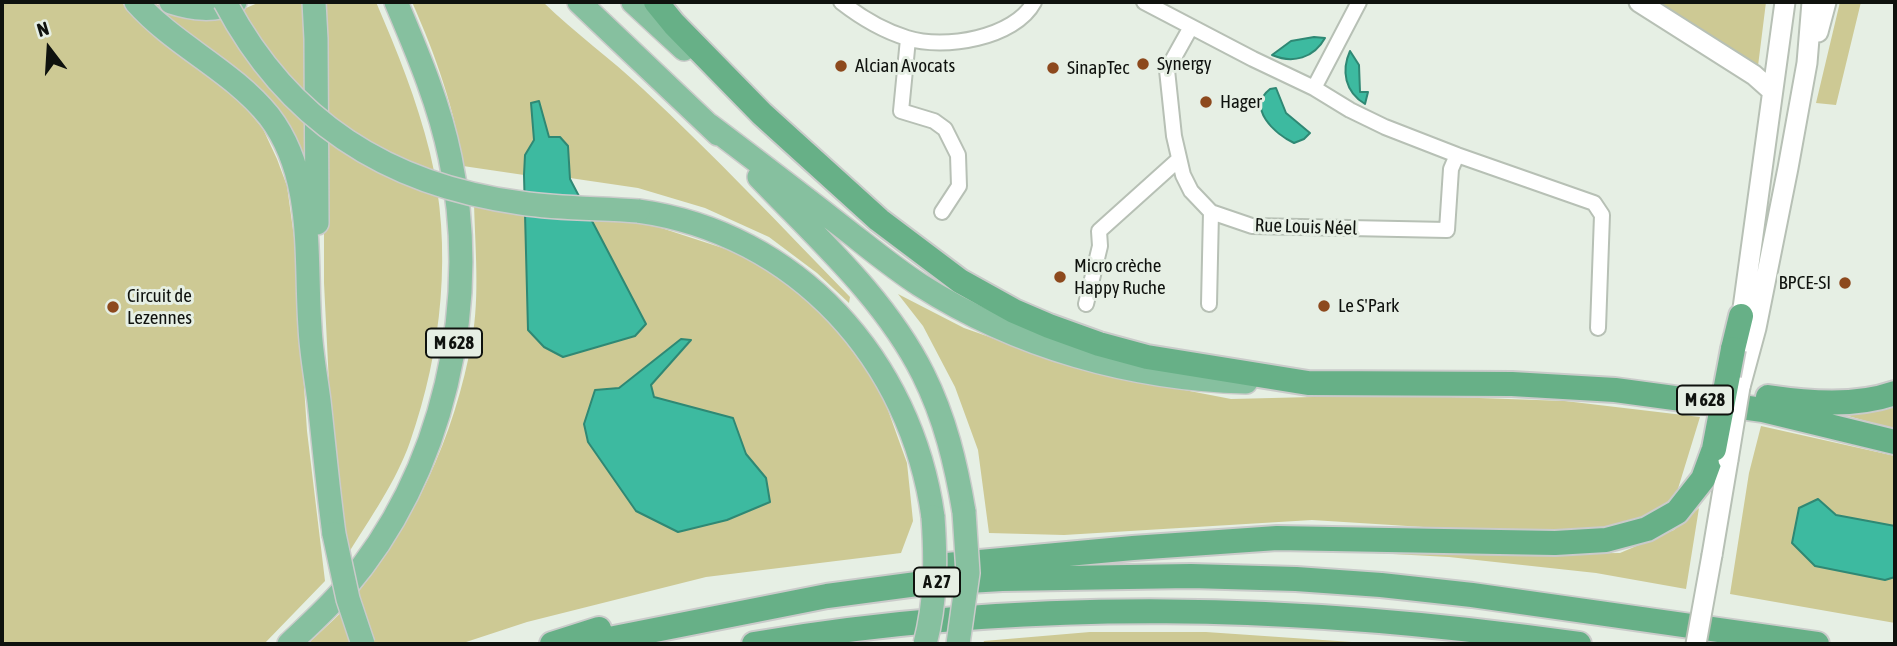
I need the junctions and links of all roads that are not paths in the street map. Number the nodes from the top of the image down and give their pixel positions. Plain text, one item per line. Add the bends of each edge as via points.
1 (136, 2) edge
2 (171, 2) edge
3 (225, 2) edge
4 (235, 2) edge
5 (314, 2) edge
6 (396, 2) edge
7 (579, 2) edge
8 (633, 2) edge
9 (656, 2) edge
10 (841, 2) edge
11 (1034, 2) edge
12 (1144, 2) edge
13 (1359, 2) edge
14 (1639, 2) edge
15 (1785, 2) edge
16 (1812, 2) edge
17 (1826, 2) edge
18 (1191, 26) junction
19 (908, 39) junction
20 (1807, 63) junction
21 (1314, 88) junction
22 (1772, 92) junction
23 (761, 114) junction
24 (709, 125) junction
25 (1457, 155) junction
26 (1178, 160) junction
27 (942, 212) dead end
28 (1211, 212) junction
29 (1086, 304) dead end
30 (1209, 304) dead end
31 (1741, 316) joint
32 (1598, 328) dead end
33 (1741, 348) junction
34 (1308, 383) junction
35 (1512, 384) junction
36 (1895, 393) edge
37 (319, 401) junction
38 (1895, 442) edge
39 (1721, 455) junction
40 (1553, 606) junction
41 (289, 644) edge
42 (363, 644) edge
43 (552, 644) edge
44 (584, 644) edge
45 (754, 644) edge
46 (925, 644) edge
47 (958, 644) edge
48 (1579, 644) edge
49 (1696, 644) edge
50 (1754, 644) edge
51 (1817, 644) edge

1 - 37 highway via 168,33 237,84 270,118 283,139 304,212
2 - 4 highway via 197,9
3 - 46 highway, bridge via 253,50 288,92 337,134 378,160 431,183 492,198 684,219 780,264 829,305 870,353 899,403 922,463 935,551
5 - 37 highway
6 - 41 highway, M 628 via 429,85 452,168 460,272 452,360 422,458 394,514 346,587
7 - 24 highway, M 628
8 - 23 highway, M 628
9 - 23 highway
10 - 19 street
11 - 19 street via 1028,13 1008,27 983,36 960,41
12 - 18 street
13 - 21 street
14 - 22 main road via 1754,75
15 - 22 main road
16 - 20 main road
17 - 20 main road
18 - 21 street
18 - 26 street via 1167,70
19 - 27 street via 901,111 945,128 958,155 960,186
20 - 33 main road via 1785,181
21 - 25 street via 1385,127
22 - 31 main road
23 - 34 highway, M 628 via 905,241 960,281 1014,311 1147,357
24 - 34 highway, M 628 via 919,284 1000,328 1115,367 1235,382
24 - 47 highway, M 628, bridge via 874,300 922,373 946,430 964,512 968,573
25 - 28 street, Rue Louis Néel via 1451,169 1447,230 1252,226
25 - 32 street via 1598,206 1602,215
26 - 28 street via 1191,191
26 - 29 street via 1099,231 1100,246
28 - 30 street
31 - 33 highway
33 - 39 highway, bridge
33 - 39 main road, bridge via 1740,387
34 - 35 highway, M 628
35 - 36 highway via 1631,379 1833,402
35 - 38 highway, M 628 via 1615,390 1734,405
37 - 42 highway, bridge via 334,534
39 - 43 highway via 1677,512 1647,529 1606,540 1265,538 956,564 849,577 696,605
39 - 49 main road, bridge via 1712,555
40 - 44 highway, A 27 via 1296,579 971,580 827,596
40 - 50 highway, A 27
40 - 51 highway
45 - 48 highway, A 27 via 977,616 1167,610 1403,622

